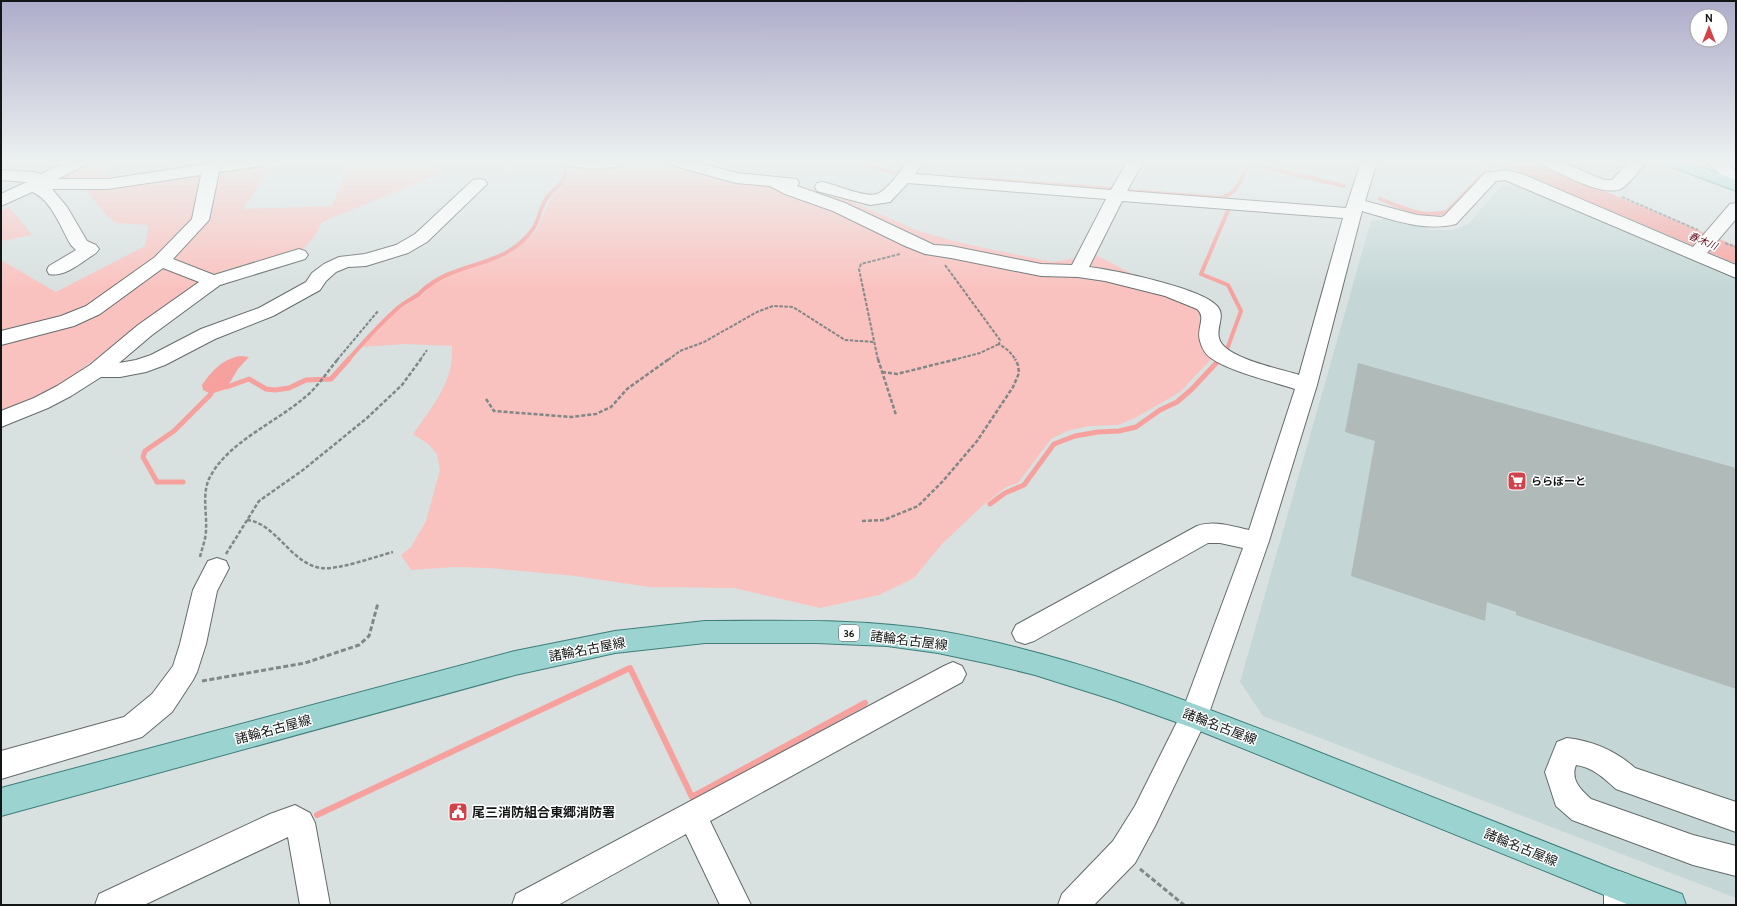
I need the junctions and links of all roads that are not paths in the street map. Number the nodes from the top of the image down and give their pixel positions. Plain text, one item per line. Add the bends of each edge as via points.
1 (56, 204) edge
2 (203, 204) edge
3 (457, 204) edge
4 (834, 204) edge
5 (1112, 204) edge
6 (1280, 204) edge
7 (1356, 204) edge
8 (1465, 204) edge
9 (1580, 204) edge
10 (1736, 208) edge
11 (1355, 209) junction
12 (1698, 253) junction
13 (299, 255) dead end
14 (160, 261) junction
15 (56, 270) dead end
16 (1078, 271) junction
17 (1736, 272) edge
18 (213, 281) junction
19 (1, 338) edge
20 (97, 370) junction
21 (1307, 385) junction
22 (1, 419) edge
23 (1257, 541) junction
24 (208, 565) road end
25 (1025, 633) dead end
26 (953, 674) dead end
27 (1194, 716) junction
28 (1, 765) edge
29 (1, 802) edge
30 (692, 815) junction
31 (1736, 817) edge
32 (1736, 861) edge
33 (1619, 895) edge
34 (110, 905) edge
35 (315, 905) edge
36 (526, 905) edge
37 (736, 905) edge
38 (1073, 905) edge
39 (1671, 905) edge

1 - 15 street via 80,245 90,249
2 - 14 street via 200,220
3 - 20 street via 421,238 402,249 366,260 345,261 330,268 313,286 266,312 208,334 139,367
4 - 16 street via 931,249 1041,270
5 - 16 street
6 - 11 street
7 - 11 street
8 - 11 street via 1450,220 1444,222 1425,222
9 - 12 street
10 - 12 street
11 - 21 street
12 - 17 street
13 - 18 street
14 - 18 street
14 - 19 street via 93,310 67,321
16 - 21 street via 1171,291 1204,305 1210,310 1212,318 1208,329 1209,338 1212,347 1219,354 1236,363
18 - 20 street via 145,330
20 - 22 street via 42,403
21 - 23 street
23 - 25 street via 1220,533 1205,533
23 - 27 street
24 - 28 street via 205,590 184,672 162,704 132,728
26 - 30 street
27 - 29 main road, 諸輪名古屋線 / 36 via 1035,663 938,642 887,635 704,632 615,642 515,663
27 - 33 main road, 諸輪名古屋線 / 36
27 - 38 street via 1145,816 1124,852
30 - 36 street
30 - 37 street
31 - 32 street via 1626,778 1612,766 1584,753 1567,751 1559,772 1566,796 1582,810 1693,850
33 - 39 main road, 諸輪名古屋線 / 36
34 - 35 street via 280,824 295,820 300,823

